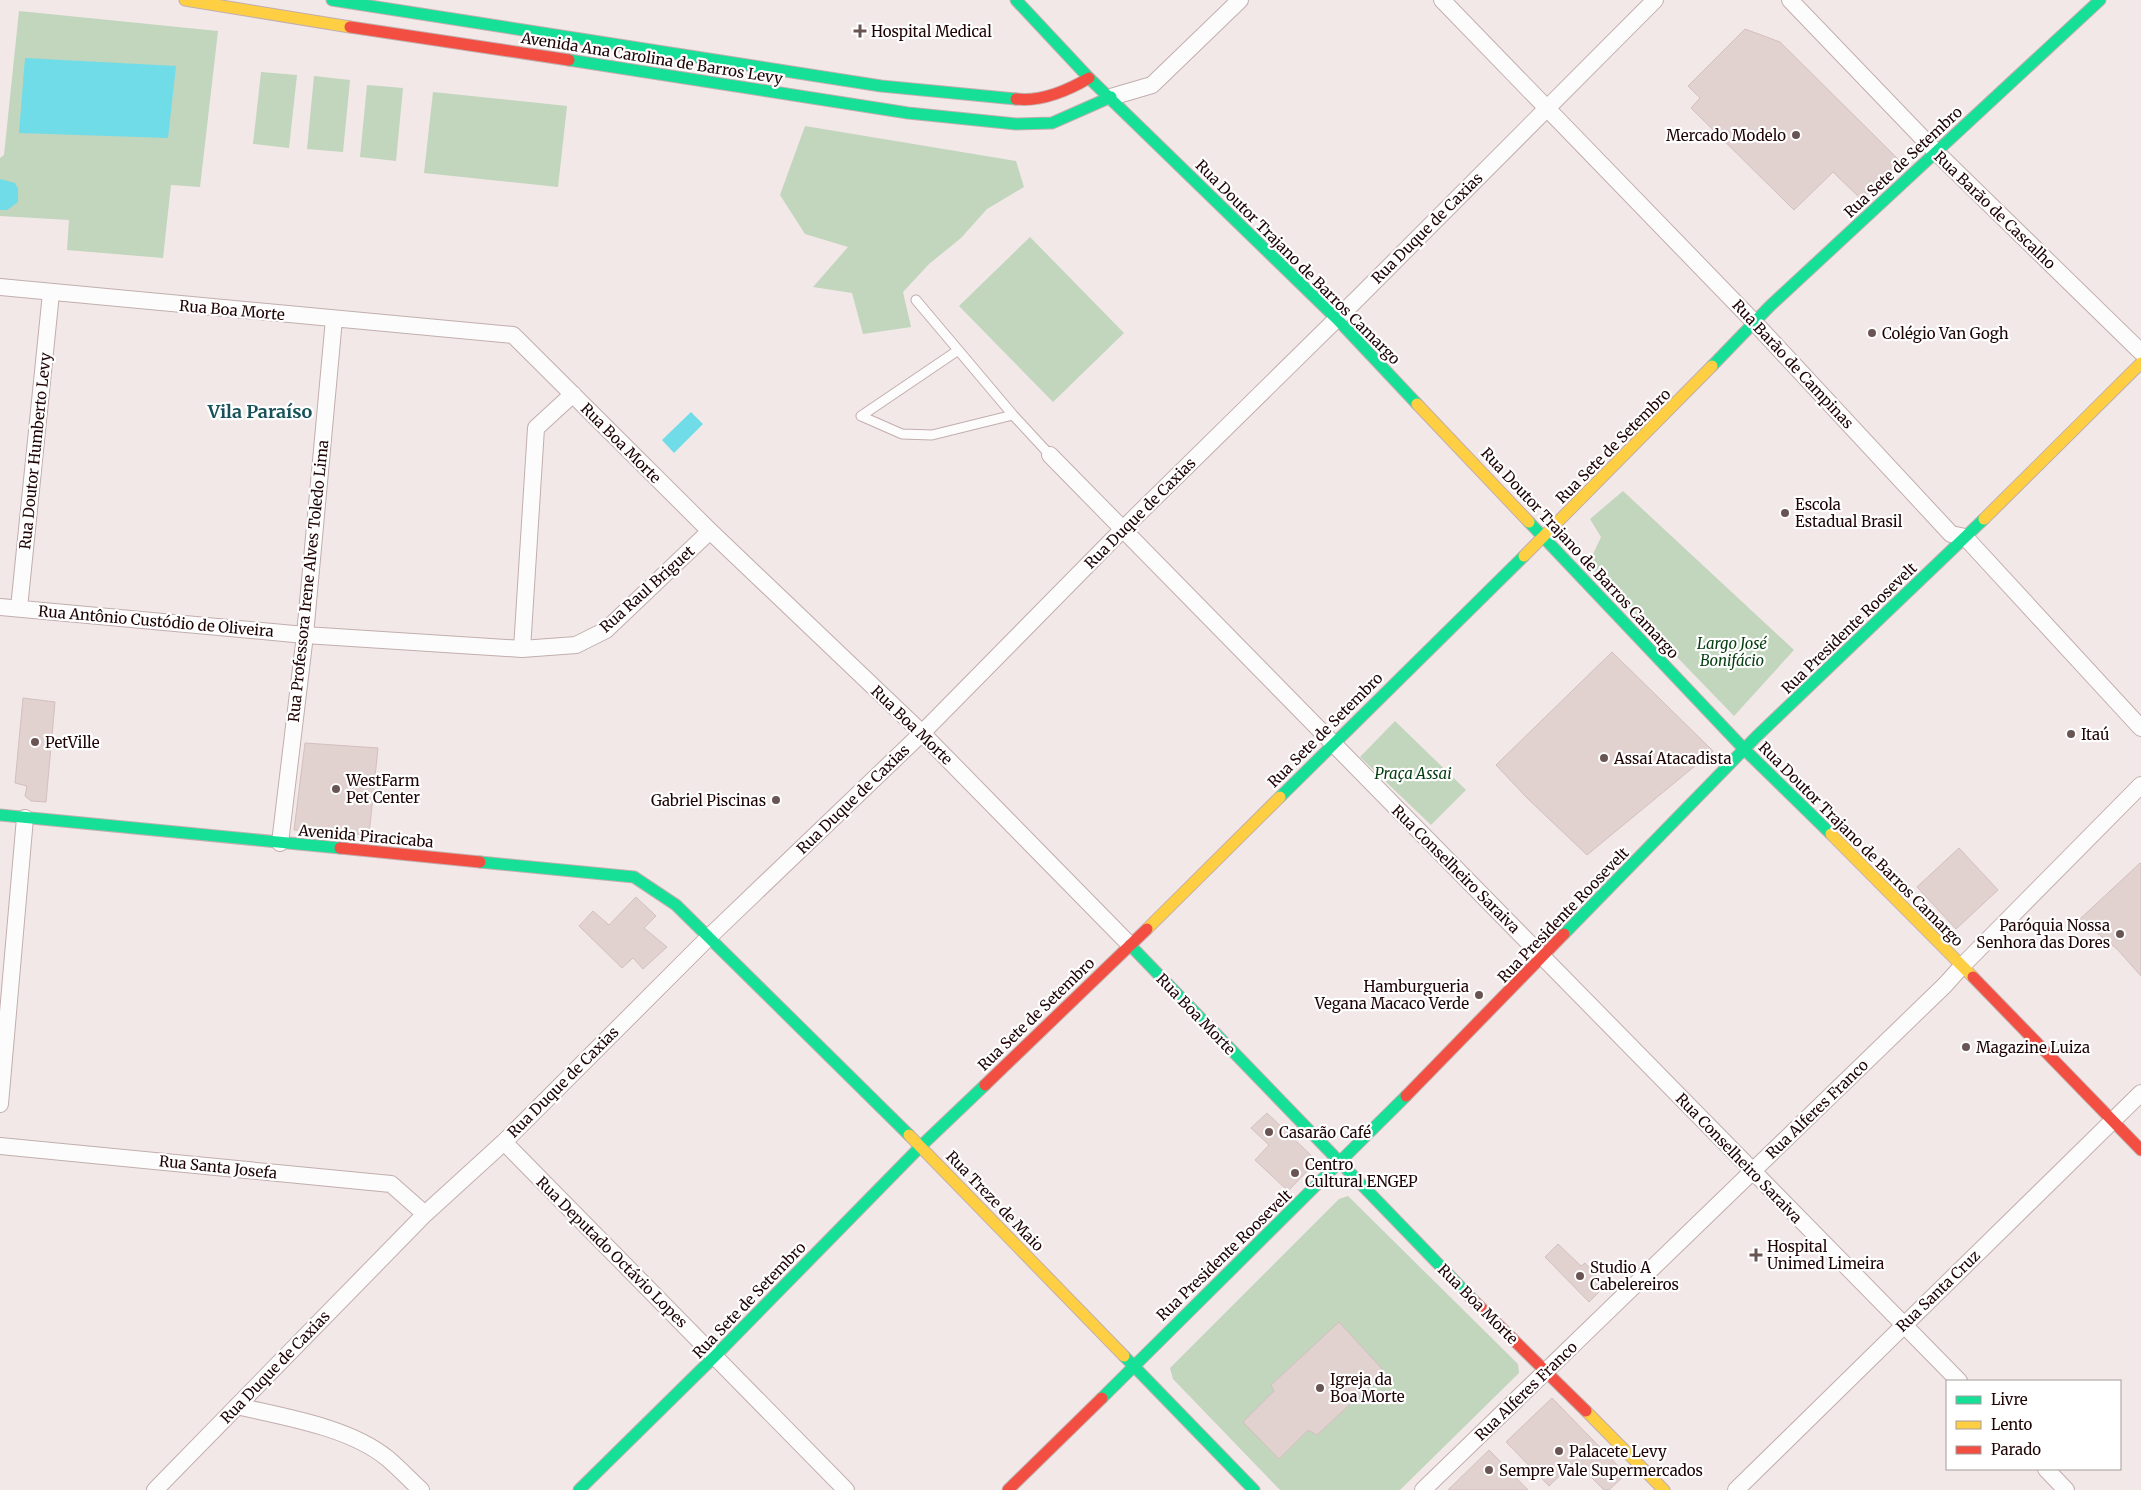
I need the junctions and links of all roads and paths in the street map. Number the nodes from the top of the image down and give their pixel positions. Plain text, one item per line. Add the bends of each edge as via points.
1 (185, 0) edge
2 (332, 0) edge
3 (1016, 0) edge
4 (1240, 0) edge
5 (1442, 0) edge
6 (1655, 0) edge
7 (1790, 0) edge
8 (2100, 0) edge
9 (351, 2) edge
10 (1089, 78) junction
11 (1111, 97) junction
12 (1547, 108) junction
13 (1936, 152) junction
14 (0, 287) edge
15 (51, 293) junction
16 (916, 300) dead end
17 (334, 319) junction
18 (1337, 319) junction
19 (1755, 323) junction
20 (957, 351) junction
21 (2141, 352) edge
22 (2141, 363) edge
23 (573, 394) junction
24 (1012, 415) junction
25 (1050, 455) joint
26 (1123, 529) junction
27 (710, 531) junction
28 (1544, 536) junction
29 (1965, 537) junction
30 (0, 606) edge
31 (19, 608) junction
32 (305, 635) junction
33 (522, 649) junction
34 (2141, 728) edge
35 (922, 733) junction
36 (1332, 744) junction
37 (1745, 750) junction
38 (2141, 785) edge
39 (0, 815) edge
40 (25, 818) junction
41 (280, 843) junction
42 (709, 937) junction
43 (1130, 945) junction
44 (1543, 958) junction
45 (1962, 965) junction
46 (2141, 1093) edge
47 (0, 1104) edge
48 (2112, 1120) junction
49 (504, 1142) junction
50 (0, 1146) edge
51 (921, 1146) junction
52 (2141, 1150) edge
53 (1341, 1162) junction
54 (1752, 1171) junction
55 (424, 1214) junction
56 (1904, 1324) junction
57 (715, 1356) junction
58 (1133, 1365) junction
59 (1547, 1371) junction
60 (1958, 1380) edge
61 (237, 1406) junction
62 (2047, 1470) edge
63 (155, 1490) edge
64 (421, 1490) edge
65 (579, 1490) edge
66 (846, 1490) edge
67 (1008, 1490) edge
68 (1254, 1490) edge
69 (1423, 1490) edge
70 (1664, 1490) edge
71 (1736, 1490) edge
72 (2066, 1490) edge

1 - 11 main road, Avenida Ana Carolina de Barros Levy via 918,114 1016,124 1052,122
2 - 9 main road, Avenida Ana Carolina de Barros Levy
3 - 10 main road, Rua Doutor Trajano de Barros Camargo
4 - 11 street via 1152,85
5 - 12 street, Rua Barão de Campinas
6 - 12 street, Rua Duque de Caxias
7 - 13 street, Rua Barão de Cascalho
8 - 13 main road, Rua Sete de Setembro
9 - 10 main road, Avenida Ana Carolina de Barros Levy via 891,87 1023,100 1052,96
10 - 11 main road, Rua Doutor Trajano de Barros Camargo
11 - 18 main road, Rua Doutor Trajano de Barros Camargo
12 - 18 street, Rua Duque de Caxias
12 - 19 street, Rua Barão de Campinas
13 - 19 main road, Rua Sete de Setembro
13 - 21 street, Rua Barão de Cascalho
14 - 15 street, Rua Boa Morte
15 - 17 street, Rua Boa Morte
15 - 31 street, Rua Doutor Humberto Levy
16 - 20 lane
17 - 23 street, Rua Boa Morte via 513,336
17 - 32 street, Rua Professora Irene Alves Toledo Lima
18 - 26 street, Rua Duque de Caxias
18 - 28 main road, Rua Doutor Trajano de Barros Camargo
19 - 28 main road, Rua Sete de Setembro
19 - 29 street, Rua Barão de Campinas via 1951,534
20 - 24 lane
20 - 24 lane via 860,416 902,434 932,435
22 - 29 main road, Rua Presidente Roosevelt
23 - 27 street, Rua Boa Morte
23 - 33 street via 536,428
24 - 25 lane
25 - 26 street, Rua Conselheiro Saraiva
26 - 35 street, Rua Duque de Caxias
26 - 36 street, Rua Conselheiro Saraiva
27 - 33 street, Rua Raul Briguet via 606,630 576,645
27 - 35 street, Rua Boa Morte
28 - 36 main road, Rua Sete de Setembro
28 - 37 main road, Rua Doutor Trajano de Barros Camargo
29 - 34 street, Rua Barão de Campinas
29 - 37 main road, Rua Presidente Roosevelt
30 - 31 street, Rua Antônio Custódio de Oliveira
31 - 32 street, Rua Antônio Custódio de Oliveira
32 - 33 street, Rua Antônio Custódio de Oliveira
32 - 41 street, Rua Professora Irene Alves Toledo Lima
35 - 42 street, Rua Duque de Caxias
35 - 43 street, Rua Boa Morte
36 - 43 main road, Rua Sete de Setembro
36 - 44 street, Rua Conselheiro Saraiva
37 - 44 main road, Rua Presidente Roosevelt
37 - 45 main road, Rua Doutor Trajano de Barros Camargo
38 - 45 street, Rua Alferes Franco
39 - 40 main road, Avenida Piracicaba
40 - 41 main road, Avenida Piracicaba
40 - 47 street
41 - 42 main road, Avenida Piracicaba via 634,877 676,905
42 - 49 street, Rua Duque de Caxias
42 - 51 main road, Rua Treze de Maio
43 - 51 main road, Rua Sete de Setembro
43 - 53 main road, Rua Boa Morte
44 - 53 main road, Rua Presidente Roosevelt
44 - 54 street, Rua Conselheiro Saraiva
45 - 48 main road, Rua Doutor Trajano de Barros Camargo
45 - 54 street, Rua Alferes Franco via 1946,985
46 - 48 street, Rua Santa Cruz
48 - 52 main road, Rua Doutor Trajano de Barros Camargo
48 - 56 street, Rua Santa Cruz
49 - 55 street, Rua Duque de Caxias
49 - 57 street, Rua Deputado Octávio Lopes
50 - 55 street, Rua Santa Josefa via 391,1184
51 - 57 main road, Rua Sete de Setembro
51 - 58 main road, Rua Treze de Maio
53 - 58 main road, Rua Presidente Roosevelt
53 - 59 main road, Rua Boa Morte via 1420,1246
54 - 56 street, Rua Conselheiro Saraiva
54 - 59 street, Rua Alferes Franco
55 - 61 street, Rua Duque de Caxias
56 - 60 street, Rua Conselheiro Saraiva
56 - 71 street, Rua Santa Cruz
57 - 65 main road, Rua Sete de Setembro
57 - 66 street, Rua Deputado Octávio Lopes
58 - 67 main road, Rua Presidente Roosevelt
58 - 68 main road, Rua Treze de Maio
59 - 69 street, Rua Alferes Franco
59 - 70 main road, Rua Boa Morte
61 - 63 street, Rua Duque de Caxias
61 - 64 street via 348,1435 386,1457
62 - 72 street

